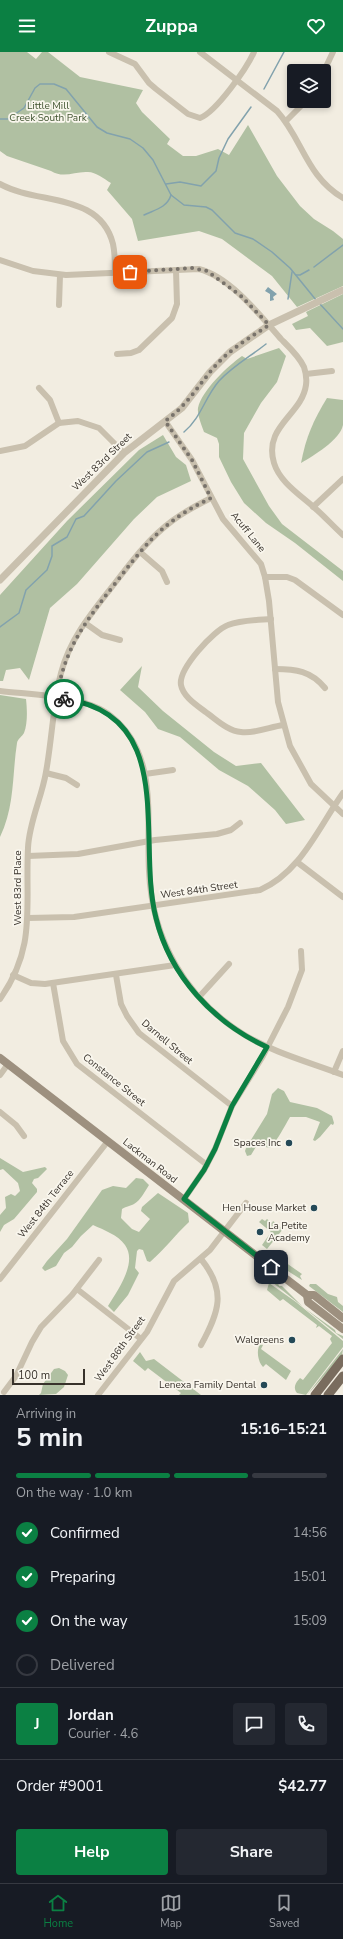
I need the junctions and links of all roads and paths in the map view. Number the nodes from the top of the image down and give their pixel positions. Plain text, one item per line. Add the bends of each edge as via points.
1 (109, 52) edge
2 (200, 52) edge
3 (254, 52) edge
4 (333, 52) edge
5 (327, 64) edge
6 (236, 80) junction
7 (299, 108) edge
8 (286, 121) junction
9 (0, 184) edge
10 (343, 198) edge
11 (0, 260) edge
12 (176, 270) junction
13 (115, 272) junction
14 (60, 275) junction
15 (343, 290) edge
16 (59, 305) dead end
17 (269, 325) junction
18 (117, 354) dead end
19 (332, 371) dead end
20 (306, 374) junction
21 (39, 388) dead end
22 (165, 421) junction
23 (59, 423) junction
24 (0, 451) edge
25 (124, 453) junction
26 (343, 479) edge
27 (211, 498) junction
28 (313, 507) junction
29 (343, 535) edge
30 (140, 552) junction
31 (265, 577) junction
32 (0, 580) edge
33 (167, 582) dead end
34 (343, 615) edge
35 (270, 619) junction
36 (85, 623) junction
37 (120, 640) dead end
38 (275, 669) junction
39 (325, 688) dead end
40 (0, 690) edge
41 (57, 698) junction
42 (283, 725) junction
43 (173, 770) dead end
44 (46, 773) junction
45 (145, 774) junction
46 (78, 785) dead end
47 (343, 793) edge
48 (334, 807) junction
49 (343, 814) edge
50 (240, 823) dead end
51 (148, 841) junction
52 (28, 856) junction
53 (297, 862) junction
54 (343, 897) edge
55 (153, 907) junction
56 (28, 918) junction
57 (301, 951) dead end
58 (229, 964) dead end
59 (175, 965) junction
60 (13, 975) junction
61 (116, 975) junction
62 (53, 983) junction
63 (199, 997) junction
64 (0, 999) edge
65 (267, 1047) junction
66 (343, 1051) edge
67 (0, 1058) edge
68 (8, 1064) junction
69 (334, 1072) junction
70 (0, 1075) edge
71 (343, 1075) edge
72 (232, 1106) junction
73 (0, 1112) edge
74 (24, 1136) dead end
75 (108, 1141) junction
76 (207, 1165) junction
77 (184, 1199) junction
78 (246, 1203) dead end
79 (224, 1231) junction
80 (201, 1259) junction
81 (98, 1260) dead end
82 (0, 1279) edge
83 (77, 1289) junction
84 (307, 1294) junction
85 (343, 1318) edge
86 (343, 1329) edge
87 (142, 1339) junction
88 (201, 1345) dead end
89 (343, 1358) edge
90 (343, 1376) edge
91 (4, 1392) edge
92 (98, 1395) edge
93 (315, 1395) edge
94 (328, 1395) edge

1 - 6 street via 135,64 149,83 188,114 200,118 212,111
2 - 6 street
3 - 6 street
4 - 5 street
6 - 8 street via 277,111
7 - 8 street
8 - 10 street via 311,167 327,187
9 - 13 street via 21,193 75,204 92,213 104,225 111,239
11 - 14 street via 33,271
12 - 13 street
12 - 17 street via 199,269 212,274 241,296
12 - 18 street via 177,304 172,318 139,350
13 - 14 street
14 - 16 street
15 - 17 street, West 83rd Street
17 - 20 street via 301,361
17 - 22 street, West 83rd Street via 218,363 182,408
19 - 20 street
20 - 28 street via 304,393 277,431 272,454 282,478
21 - 23 street via 50,400
22 - 25 street, West 83rd Street
22 - 27 street, Acuff Lane via 192,460
23 - 24 street via 25,446
23 - 25 street via 78,421 95,425
25 - 32 street, West 83rd Street
26 - 28 street
27 - 30 street, West 83rd Place via 172,522
27 - 31 street, Acuff Lane via 230,528 261,564
28 - 29 street
30 - 33 street via 162,572
30 - 36 street, West 83rd Place
31 - 34 street via 287,577 296,580
31 - 35 street, Acuff Lane
35 - 38 street, Acuff Lane
35 - 42 street via 239,622 219,630 189,664 178,684 191,700 234,731 250,732
36 - 37 street via 102,635
36 - 41 street, West 83rd Place via 67,656
38 - 39 street via 294,669 307,673
38 - 42 street, Acuff Lane
40 - 41 street
41 - 44 street, West 83rd Place
41 - 45 street via 82,702 110,715 128,734
42 - 48 street, Acuff Lane via 300,767 311,784
43 - 45 street
44 - 46 street via 66,778
44 - 52 street, West 83rd Place via 30,831
45 - 51 street
47 - 48 street, West 84th Street
48 - 49 street, Acuff Lane
48 - 53 street, West 84th Street
50 - 51 street via 224,833
51 - 52 street via 78,854
51 - 55 street
52 - 56 street, West 83rd Place
53 - 54 street
53 - 55 street, West 84th Street via 279,880 260,890
55 - 56 street, West 84th Street via 74,917
55 - 59 street via 160,932
56 - 60 street, West 83rd Place via 24,944
57 - 65 street via 302,970 288,1007
58 - 63 street
59 - 61 street
59 - 63 street
60 - 62 street via 31,983
60 - 64 street, West 83rd Place
61 - 62 street
61 - 72 street, Darnell Street via 122,1004 139,1033
62 - 76 street, Constance Street via 63,1041 77,1064
63 - 65 street via 226,1022
65 - 69 street
65 - 72 street
66 - 69 street
67 - 68 main road, Lackman Road
68 - 70 street
68 - 75 main road, Lackman Road
69 - 71 street
72 - 76 street
73 - 74 street via 16,1125
75 - 77 main road, Lackman Road
75 - 82 street, West 84th Terrace
76 - 77 street
77 - 79 main road, Lackman Road
78 - 79 street, West 86th Street
79 - 80 street, West 86th Street
79 - 84 main road, Lackman Road
80 - 87 street, West 86th Street via 174,1281
80 - 88 street via 214,1278 218,1302 216,1316
81 - 83 street
83 - 87 street
83 - 91 street via 41,1327 16,1376
84 - 85 main road, Lackman Road via 314,1295
84 - 86 main road, Lackman Road via 308,1302
87 - 92 street, West 86th Street
89 - 93 main road
90 - 94 main road

